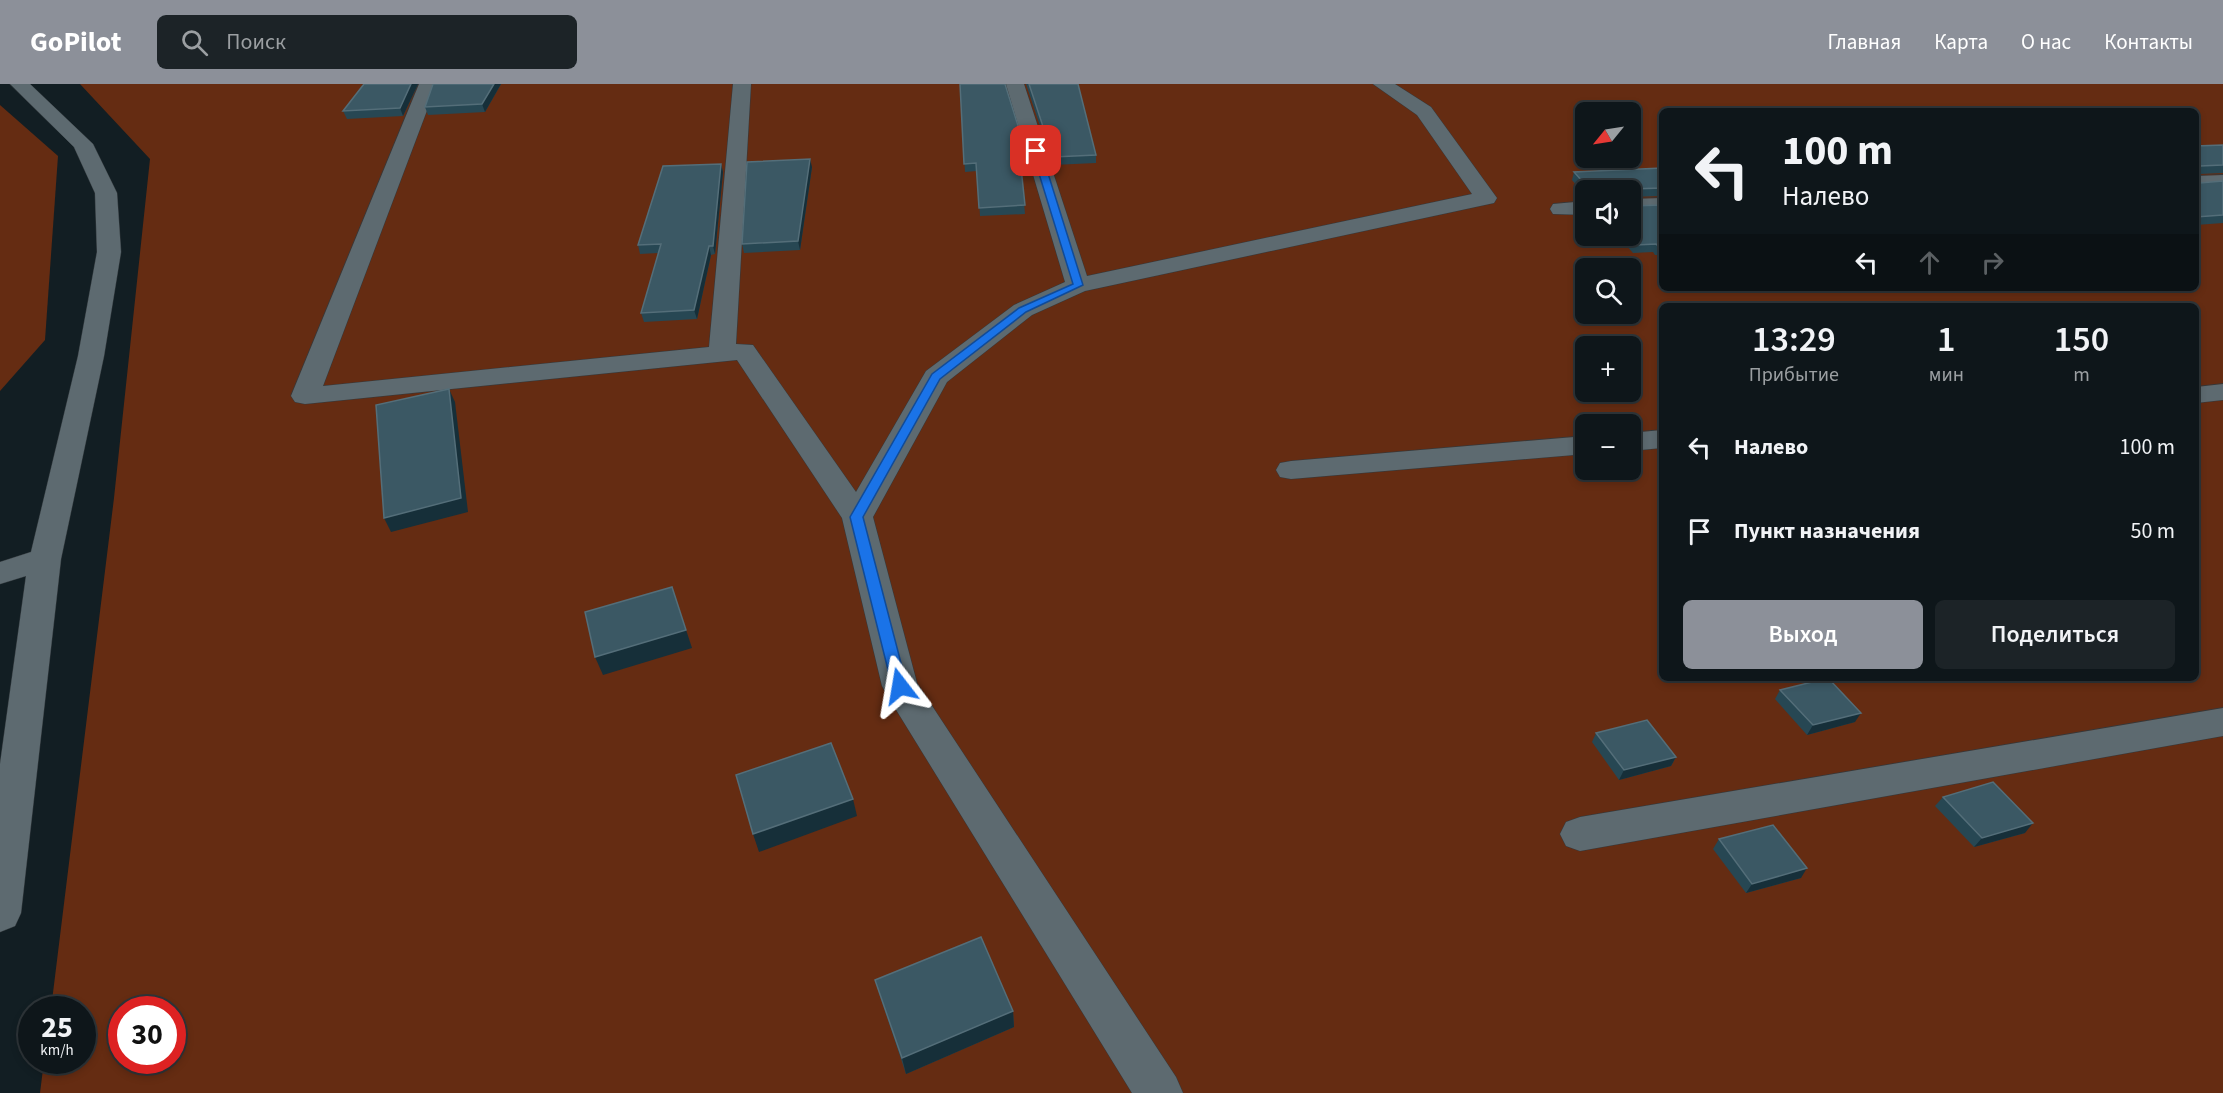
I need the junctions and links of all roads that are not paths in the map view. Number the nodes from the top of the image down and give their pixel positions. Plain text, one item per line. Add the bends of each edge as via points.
1 (19, 84) edge
2 (428, 84) edge
3 (742, 84) edge
4 (1015, 84) edge
5 (1382, 84) edge
6 (2223, 182) edge
7 (2199, 183) edge
8 (1659, 205) edge
9 (1641, 206) edge
10 (1575, 208) edge
11 (1561, 209) dead end
12 (1078, 285) junction
13 (722, 353) junction
14 (2223, 392) edge
15 (2199, 395) edge
16 (1659, 439) edge
17 (1641, 441) edge
18 (1575, 446) edge
19 (1292, 470) dead end
20 (857, 517) junction
21 (45, 559) junction
22 (0, 573) edge
23 (2223, 722) edge
24 (1580, 834) dead end
25 (0, 913) edge
26 (1159, 1093) edge

1 - 21 street via 83,144 106,193 109,252 91,356
2 - 13 street via 305,396
3 - 13 street
4 - 12 street
5 - 12 street via 1424,111 1486,198
6 - 7 street
8 - 9 street
10 - 11 street
12 - 20 street via 1023,310 936,377
13 - 20 street via 744,351
14 - 15 street
16 - 17 street
18 - 19 street
20 - 26 street via 900,686
21 - 22 street
21 - 25 street
23 - 24 street

